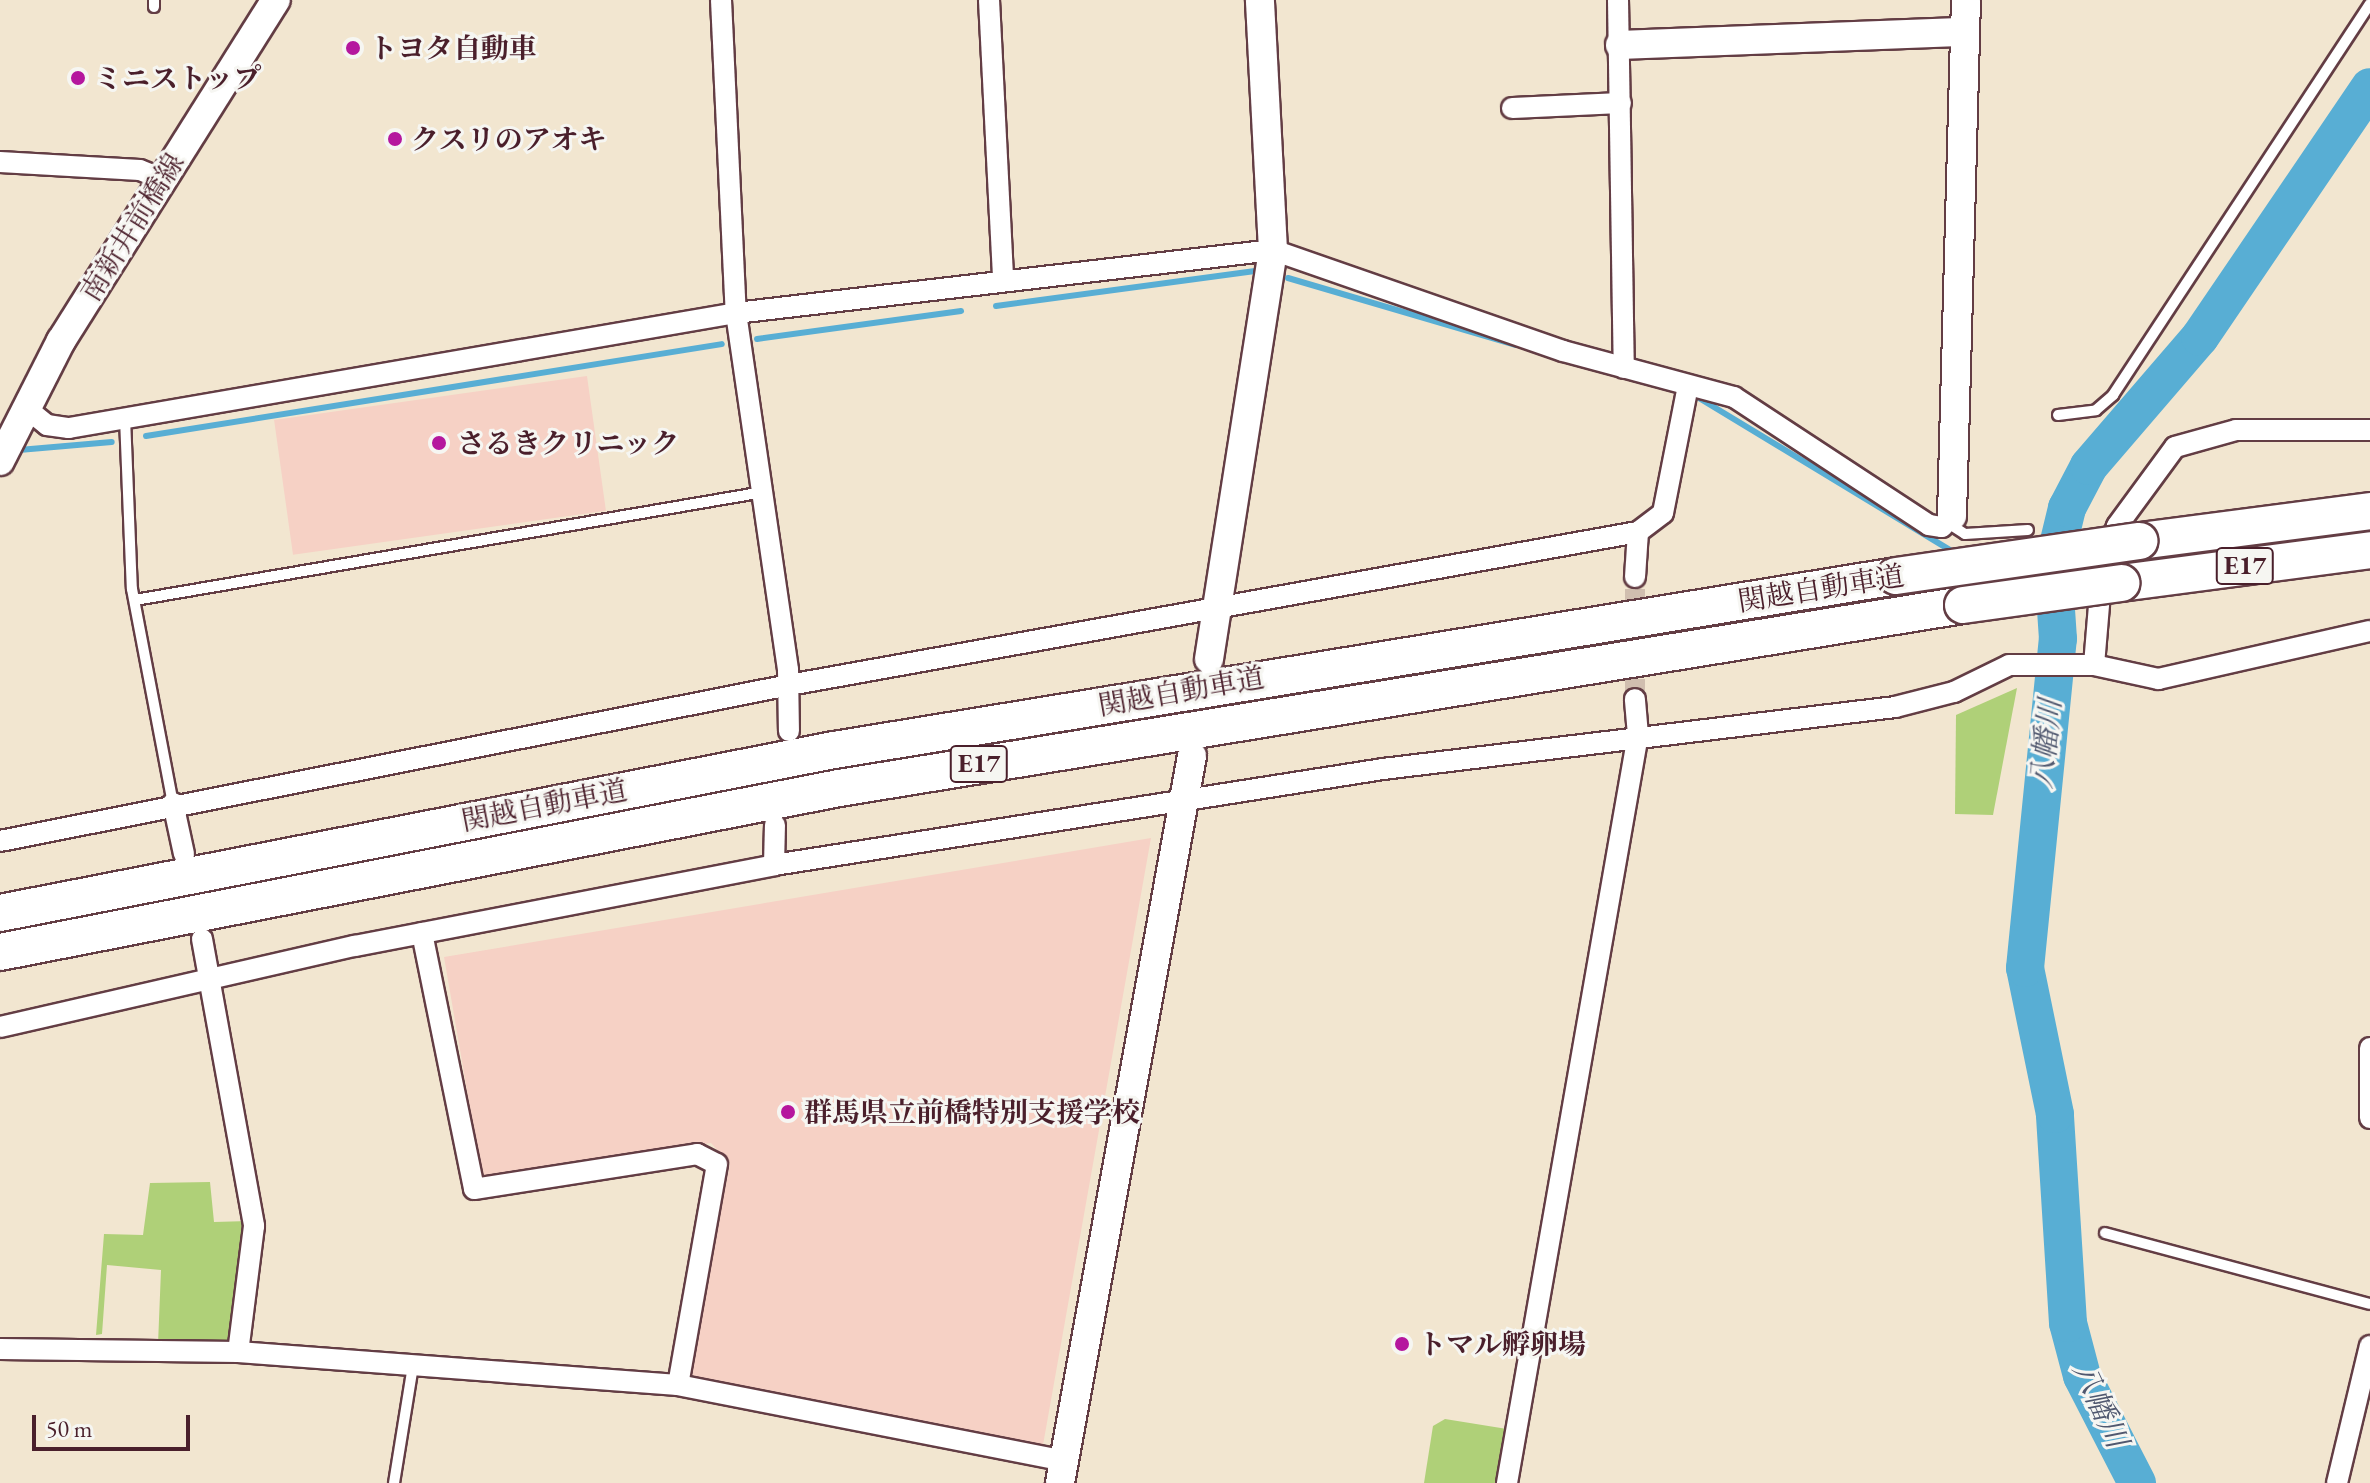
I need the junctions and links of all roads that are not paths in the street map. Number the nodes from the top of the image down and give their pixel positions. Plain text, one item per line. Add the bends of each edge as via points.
1 (276, 0) edge
2 (721, 0) edge
3 (989, 0) edge
4 (1260, 0) edge
5 (1618, 0) edge
6 (1966, 0) edge
7 (2370, 4) edge
8 (1965, 32) junction
9 (1620, 45) junction
10 (1621, 103) junction
11 (1512, 108) dead end
12 (0, 162) edge
13 (162, 179) junction
14 (1273, 250) junction
15 (1003, 279) junction
16 (736, 313) junction
17 (1624, 368) junction
18 (1688, 385) junction
19 (26, 408) junction
20 (2058, 415) dead end
21 (125, 418) junction
22 (2370, 430) edge
23 (0, 461) edge
24 (758, 493) junction
25 (2370, 511) edge
26 (1950, 520) junction
27 (2028, 530) dead end
28 (1638, 532) junction
29 (2370, 550) edge
30 (1635, 577) tunnel mouth
31 (135, 600) junction
32 (1218, 611) junction
33 (2370, 631) edge
34 (1209, 659) dead end
35 (2088, 664) junction
36 (789, 685) junction
37 (1635, 699) tunnel mouth
38 (789, 731) dead end
39 (1638, 735) junction
40 (1192, 756) dead end
41 (1184, 800) junction
42 (173, 803) junction
43 (775, 825) dead end
44 (0, 841) edge
45 (184, 854) dead end
46 (774, 865) junction
47 (0, 913) edge
48 (422, 933) junction
49 (202, 939) dead end
50 (0, 952) edge
51 (211, 979) junction
52 (0, 1027) edge
53 (2370, 1048) edge
54 (2369, 1105) edge
55 (2105, 1233) dead end
56 (2370, 1304) edge
57 (2370, 1346) edge
58 (0, 1349) edge
59 (238, 1352) junction
60 (413, 1366) junction
61 (678, 1385) junction
62 (1062, 1472) edge
63 (394, 1483) edge
64 (1507, 1483) edge
65 (2337, 1483) edge

1 - 13 street, 南新井前橋線
2 - 16 street
3 - 15 street
4 - 14 street
5 - 9 street
6 - 8 street
7 - 20 lane via 2113,395 2096,410
8 - 9 street
8 - 26 street
9 - 10 street
10 - 11 street
10 - 17 street
12 - 13 street via 140,170
13 - 19 street, 南新井前橋線
14 - 15 street
14 - 17 street
14 - 32 street
15 - 16 street
16 - 21 street
16 - 24 street
17 - 18 street
18 - 26 street via 1734,397 1929,525
18 - 28 street via 1663,513
19 - 21 street via 47,425 69,428
19 - 23 street, 南新井前橋線
21 - 31 lane
22 - 35 street via 2236,430 2175,447 2117,526 2103,558
24 - 31 lane
24 - 36 street
25 - 47 highway, 関越自動車道 / E17, bridge via 1896,576 834,750
26 - 27 lane via 1960,534
28 - 30 street
28 - 32 street
29 - 50 highway, 関越自動車道 / E17, bridge via 1963,605 855,785
31 - 42 lane
32 - 34 street
32 - 36 street
33 - 35 street via 2158,679
35 - 39 street via 1999,666 1954,692 1895,707
36 - 38 street
36 - 42 street
37 - 39 street
39 - 41 street
39 - 64 street
40 - 41 street
41 - 46 street
41 - 62 street
42 - 44 street
42 - 45 street
43 - 46 street
46 - 48 street
48 - 51 street
48 - 61 street via 474,1189 697,1154 717,1164
49 - 51 street
51 - 52 street
51 - 59 street via 254,1226
53 - 54 street
55 - 56 lane
57 - 65 street
58 - 59 street
59 - 60 street
60 - 61 street
60 - 63 lane
61 - 62 street

